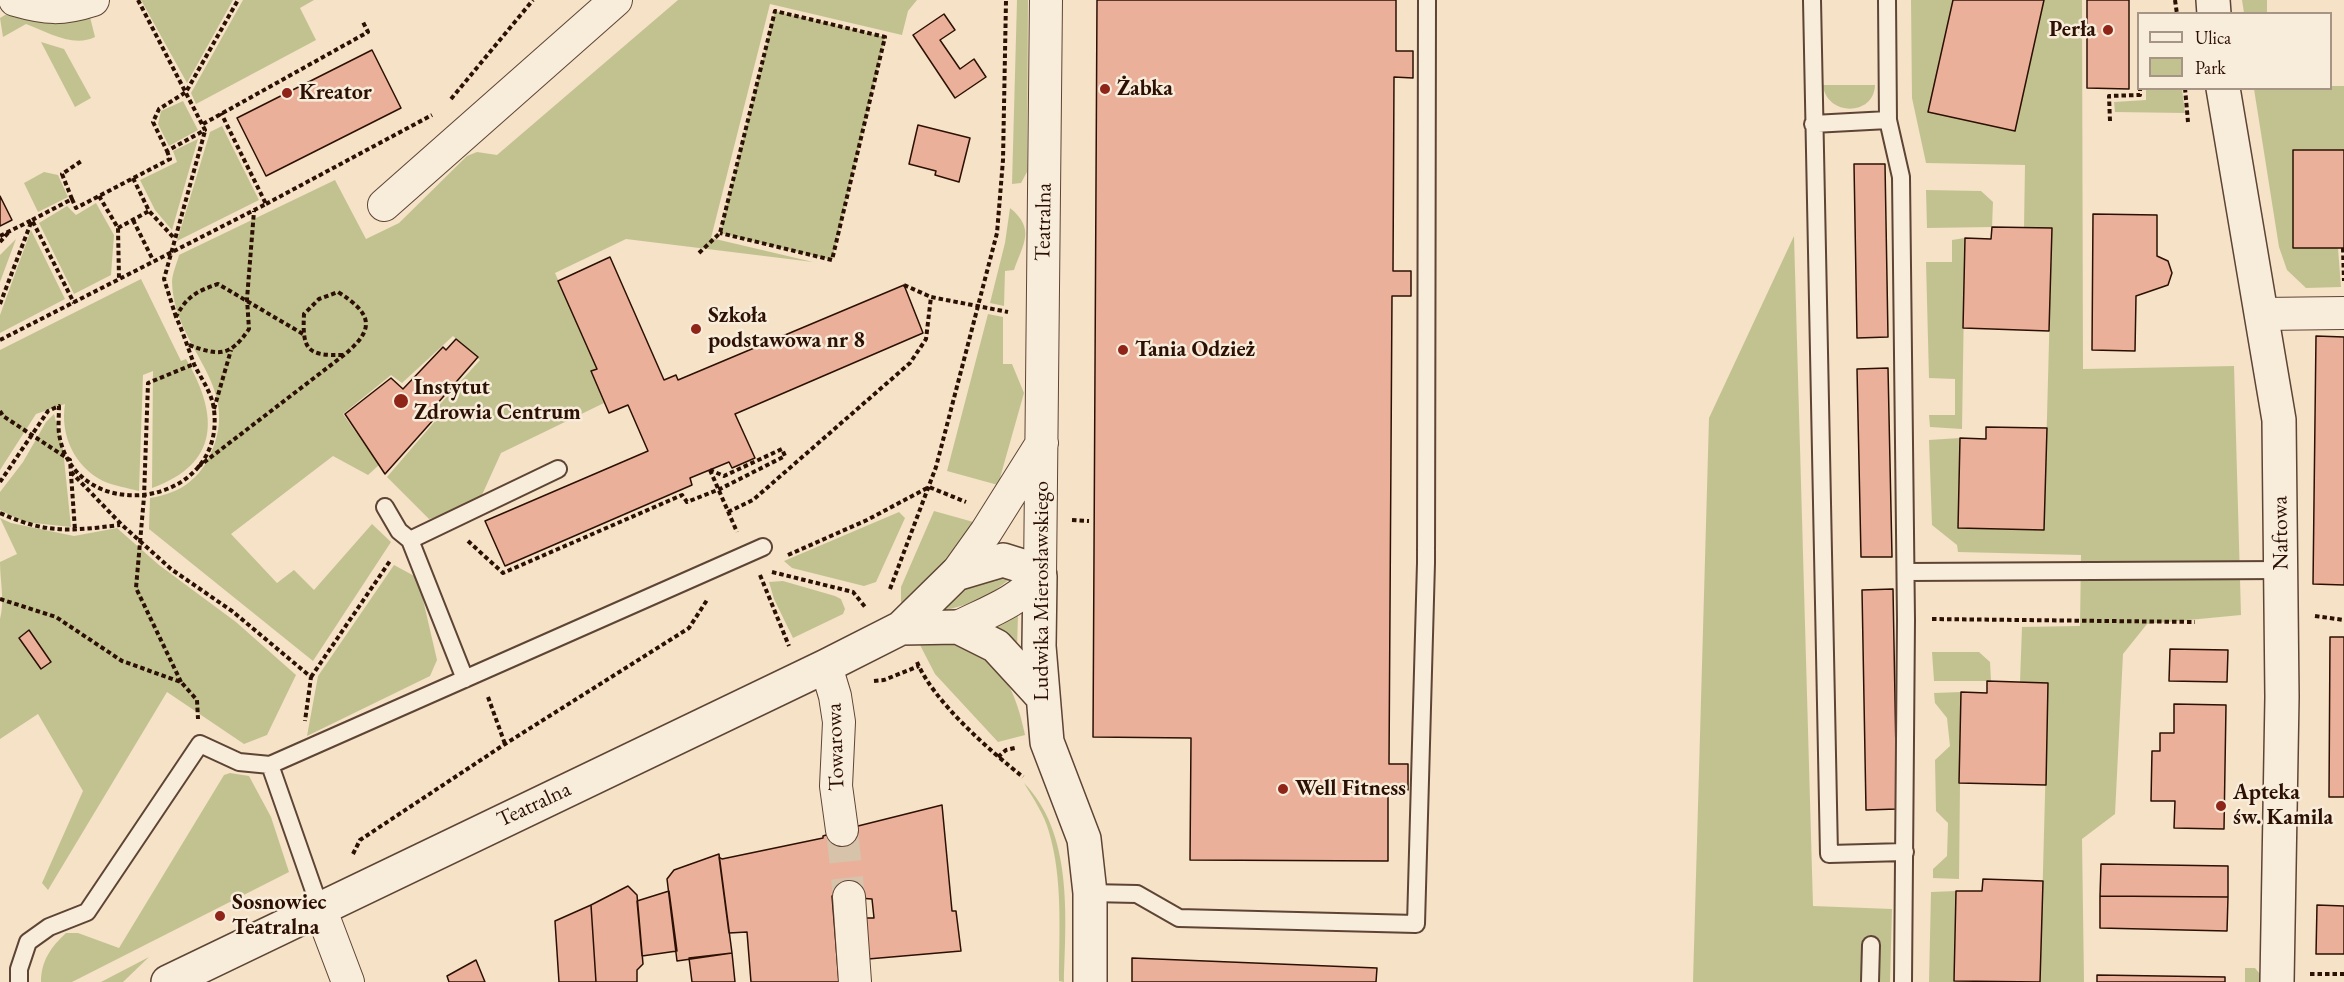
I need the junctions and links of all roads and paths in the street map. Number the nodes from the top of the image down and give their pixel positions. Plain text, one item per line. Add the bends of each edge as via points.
1 (15, 0) edge
2 (93, 0) edge
3 (138, 0) edge
4 (238, 0) edge
5 (533, 0) edge
6 (616, 0) edge
7 (1006, 0) edge
8 (1046, 0) edge
9 (1427, 0) edge
10 (1812, 0) edge
11 (1887, 0) edge
12 (362, 20) dead end
13 (2140, 90) edge
14 (2185, 90) edge
15 (2223, 90) edge
16 (186, 92) junction
17 (447, 102) dead end
18 (440, 111) dead end
19 (221, 112) junction
20 (1888, 120) junction
21 (2110, 120) dead end
22 (2188, 122) dead end
23 (203, 124) junction
24 (1813, 124) junction
25 (205, 130) junction
26 (167, 151) junction
27 (83, 160) dead end
28 (133, 178) junction
29 (99, 196) junction
30 (72, 199) junction
31 (266, 204) junction
32 (384, 204) dead end
33 (149, 211) junction
34 (254, 211) junction
35 (32, 220) junction
36 (133, 220) junction
37 (118, 228) junction
38 (11, 230) junction
39 (720, 233) junction
40 (0, 236) edge
41 (174, 238) junction
42 (0, 242) edge
43 (2343, 248) edge
44 (170, 251) junction
45 (699, 253) dead end
46 (153, 260) junction
47 (119, 278) junction
48 (904, 285) dead end
49 (2344, 291) edge
50 (931, 297) junction
51 (247, 299) junction
52 (74, 303) junction
53 (0, 304) edge
54 (978, 305) junction
55 (1008, 312) dead end
56 (2344, 313) edge
57 (2260, 314) junction
58 (176, 317) junction
59 (303, 334) junction
60 (0, 340) edge
61 (188, 345) junction
62 (231, 350) junction
63 (344, 356) junction
64 (194, 364) junction
65 (214, 410) junction
66 (0, 411) edge
67 (32, 435) junction
68 (1042, 444) junction
69 (70, 460) junction
70 (196, 469) junction
71 (558, 469) dead end
72 (71, 472) junction
73 (0, 482) edge
74 (720, 489) junction
75 (144, 496) junction
76 (385, 507) dead end
77 (0, 513) edge
78 (459, 517) junction
79 (121, 525) junction
80 (75, 530) junction
81 (410, 540) junction
82 (141, 542) junction
83 (763, 547) dead end
84 (757, 569) dead end
85 (2281, 570) junction
86 (1906, 572) junction
87 (956, 574) junction
88 (1040, 576) junction
89 (890, 592) dead end
90 (0, 599) edge
91 (708, 599) dead end
92 (865, 607) dead end
93 (2309, 615) dead end
94 (1906, 620) junction
95 (2344, 620) edge
96 (2195, 622) dead end
97 (958, 627) junction
98 (901, 628) junction
99 (825, 666) junction
100 (919, 666) dead end
101 (311, 677) junction
102 (465, 679) junction
103 (181, 682) junction
104 (487, 693) dead end
105 (1041, 695) junction
106 (304, 728) dead end
107 (200, 744) junction
108 (505, 744) junction
109 (998, 757) dead end
110 (270, 765) junction
111 (842, 830) tunnel mouth
112 (1905, 852) junction
113 (351, 860) dead end
114 (1090, 893) junction
115 (849, 897) tunnel mouth
116 (320, 908) junction
117 (1871, 945) dead end
118 (2344, 974) edge
119 (2292, 978) edge
120 (19, 982) edge
121 (168, 982) edge
122 (348, 982) edge
123 (855, 982) edge
124 (1090, 982) edge
125 (1870, 982) edge
126 (1903, 982) edge

1 - 2 street via 39,7 66,8
3 - 16 path
4 - 16 path
5 - 17 path
6 - 32 street
7 - 54 path via 1000,207
8 - 68 street, Teatralna
9 - 114 lane via 1426,563 1416,924 1179,918 1137,894
10 - 24 lane
11 - 20 lane
12 - 19 path via 368,32
13 - 21 path via 2140,95 2109,96
14 - 22 path
15 - 57 street, Naftowa
16 - 23 path
16 - 26 path via 159,109 153,122
18 - 31 path
19 - 23 path
19 - 31 path
20 - 24 lane
20 - 86 lane via 1901,177
23 - 25 path
24 - 112 lane via 1829,854
25 - 26 path
25 - 41 path
26 - 28 path via 170,159
27 - 30 path via 62,174
28 - 29 path
28 - 33 path
29 - 30 path via 76,208
29 - 37 path
30 - 35 path
31 - 34 path
33 - 36 path
33 - 41 path
34 - 44 path
34 - 51 path
35 - 38 path
35 - 52 path
35 - 53 path
36 - 37 path
36 - 46 path
37 - 47 path
38 - 40 path
38 - 42 path
39 - 39 path via 775,11 885,38 832,260
39 - 45 path
41 - 44 path
43 - 49 path
44 - 46 path
44 - 58 path via 164,279
46 - 47 path
47 - 52 path
48 - 50 path
50 - 54 path
50 - 74 path via 926,339 910,363 753,500 728,512
51 - 58 path via 218,284 195,292
51 - 59 path
51 - 62 path via 249,329
52 - 60 path
54 - 55 path
54 - 89 path via 929,488
56 - 57 street
57 - 85 street, Naftowa via 2279,420
58 - 61 path
59 - 63 path via 308,346 319,356
59 - 63 path via 304,314 319,299 338,292 358,305 365,316 365,331
61 - 62 path via 213,354
61 - 64 path
62 - 65 path
63 - 70 path
64 - 65 path
64 - 75 path via 148,383
65 - 70 path via 208,450
66 - 67 path
67 - 69 path
67 - 69 path via 48,411 59,406 59,434
67 - 73 path
68 - 87 street
68 - 88 street, Ludwika Mierosławskiego
69 - 72 path
69 - 75 path via 96,486 112,493
70 - 75 path via 164,492
71 - 78 lane
72 - 79 path
72 - 80 path
74 - 74 path via 710,470 724,476 782,449 785,456
74 - 78 path via 687,502 682,495 503,573 469,543
75 - 82 path
76 - 81 lane via 399,531
77 - 80 path via 22,524
78 - 81 lane
79 - 80 path
79 - 82 path
81 - 101 path via 394,555
81 - 102 lane
82 - 101 path
82 - 103 path via 136,588
83 - 102 lane
84 - 92 path via 853,592
85 - 86 lane
85 - 119 street, Naftowa
86 - 94 lane
87 - 88 street via 1003,560
87 - 98 street
88 - 97 street via 1012,601
88 - 105 street, Ludwika Mierosławskiego
90 - 103 path via 56,617 122,661
91 - 108 path via 689,628
93 - 95 path
94 - 96 path
94 - 112 lane
97 - 98 street
97 - 105 street via 996,646
98 - 99 street, Teatralna
99 - 111 street, Towarowa via 839,722 836,786
99 - 116 street, Teatralna
100 - 109 path via 935,693
101 - 106 path
102 - 110 lane
103 - 107 path via 197,700
104 - 108 path
105 - 114 street, Ludwika Mierosławskiego via 1047,742 1084,839
107 - 110 lane via 239,762
107 - 120 lane via 87,912 49,927 28,942
108 - 113 path via 360,840
110 - 116 lane
112 - 126 lane
114 - 124 street, Ludwika Mierosławskiego
115 - 123 street
116 - 121 street, Teatralna
116 - 122 street
117 - 125 lane
118 - 119 path

